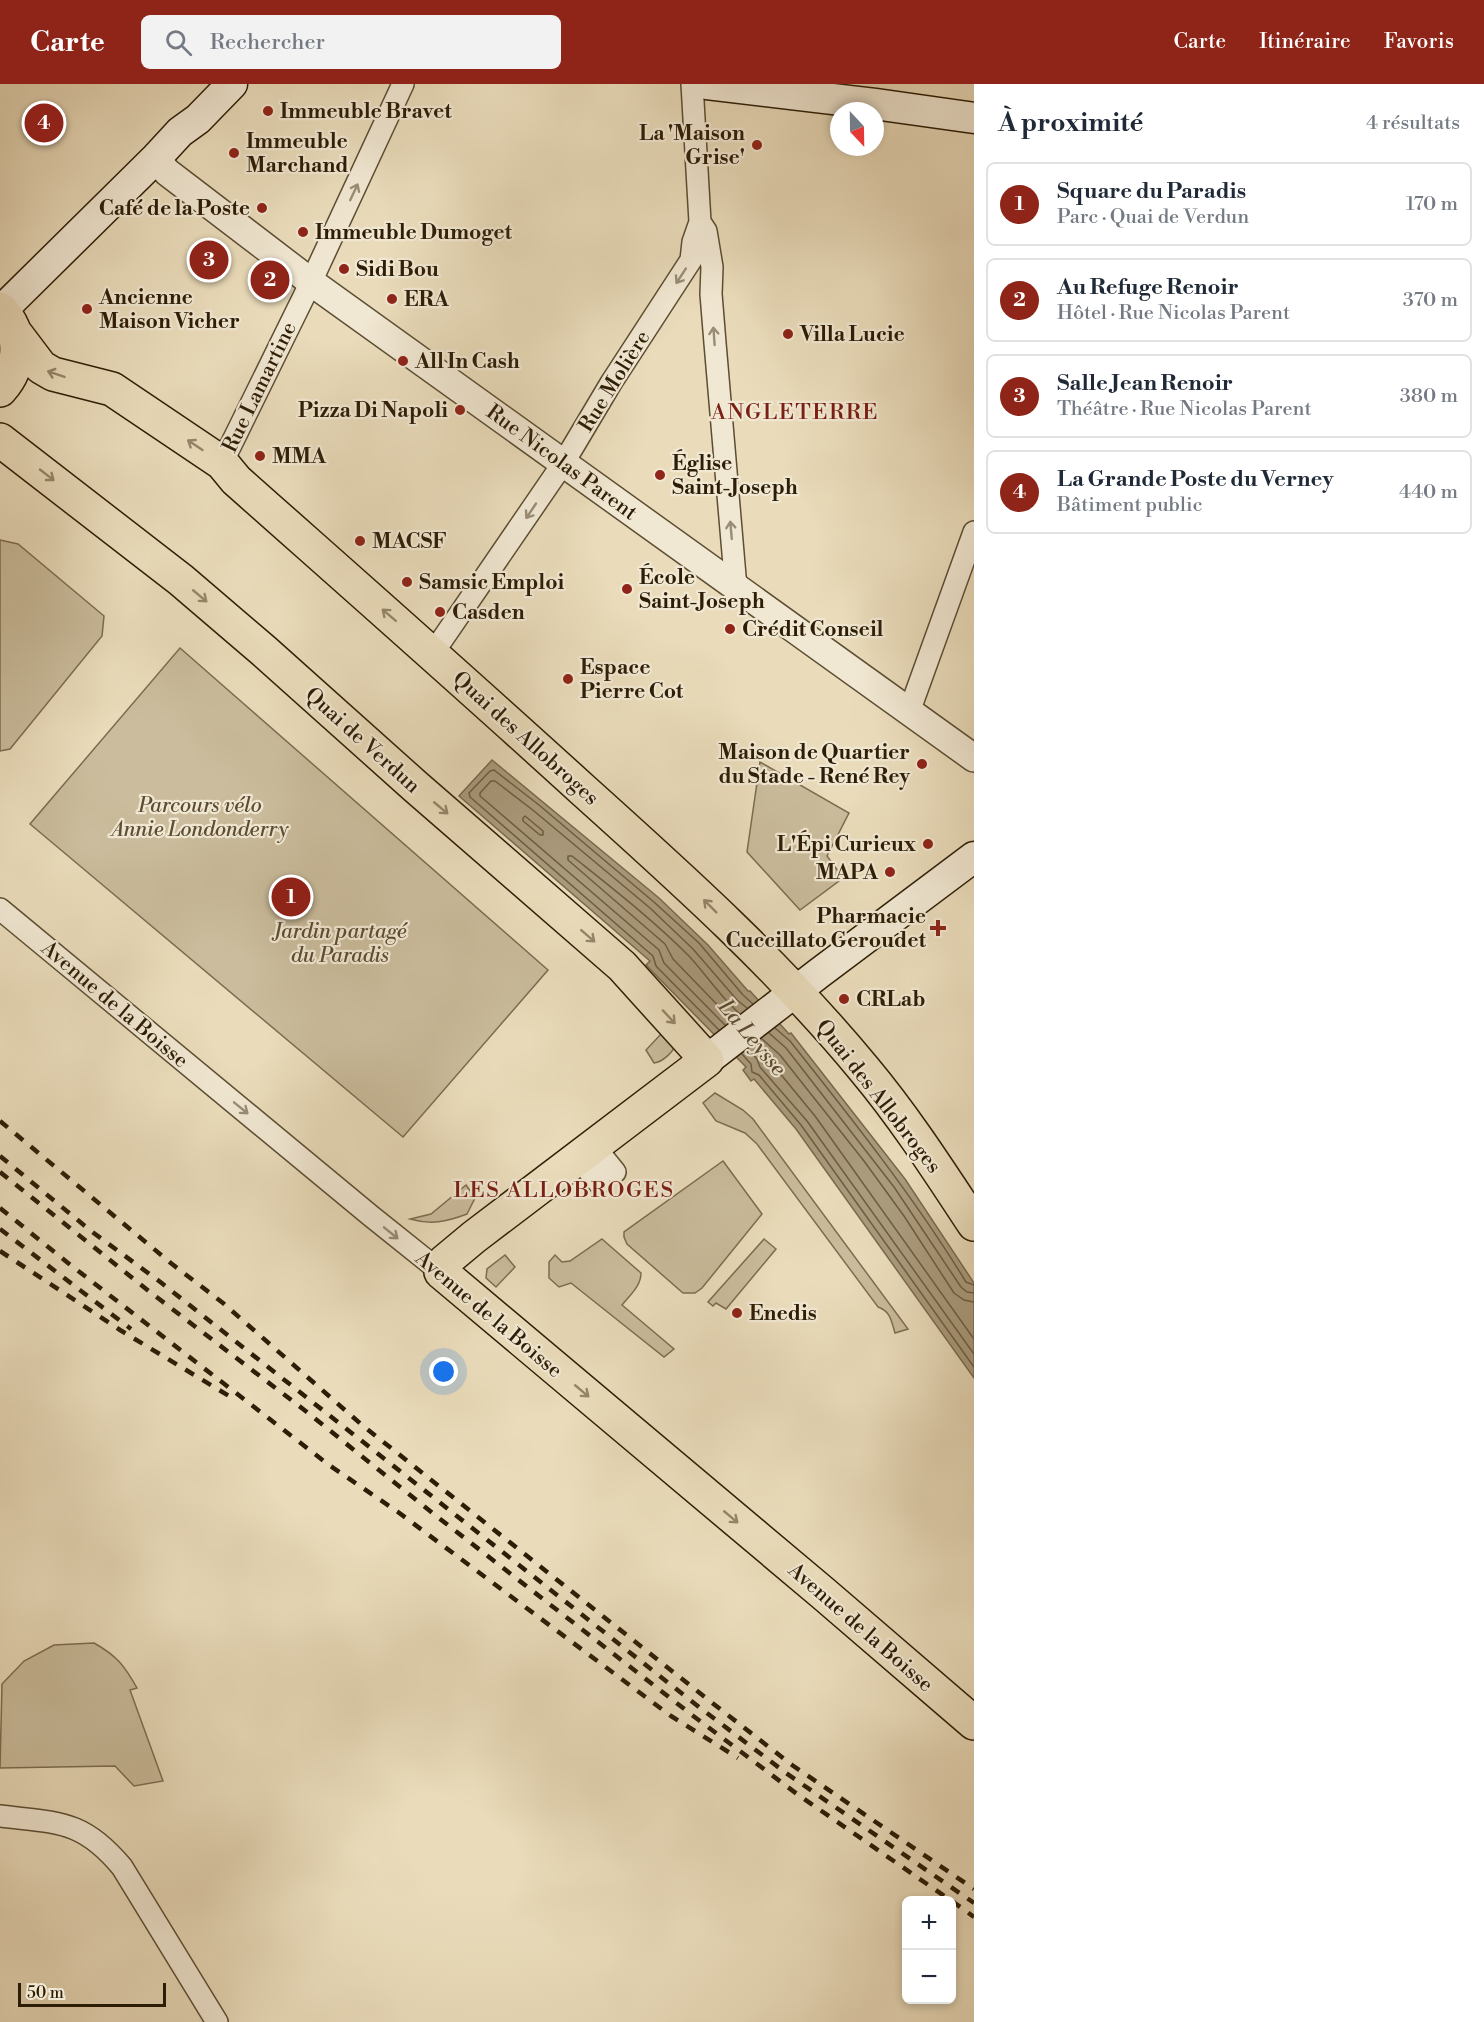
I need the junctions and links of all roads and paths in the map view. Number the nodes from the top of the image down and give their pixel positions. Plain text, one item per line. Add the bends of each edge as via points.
1 (208, 84) edge
2 (232, 84) edge
3 (403, 84) edge
4 (692, 84) edge
5 (707, 84) edge
6 (974, 118) edge
7 (180, 132) junction
8 (156, 158) junction
9 (700, 222) junction
10 (311, 282) junction
11 (5, 317) edge
12 (0, 390) edge
13 (0, 440) edge
14 (564, 462) junction
15 (222, 463) junction
16 (973, 535) edge
17 (736, 588) junction
18 (433, 653) junction
19 (909, 712) junction
20 (974, 758) edge
21 (974, 857) edge
22 (0, 909) edge
23 (796, 992) junction
24 (717, 1053) junction
25 (586, 1152) junction
26 (607, 1177) dead end
27 (974, 1224) edge
28 (441, 1272) junction
29 (974, 1723) edge
30 (0, 1816) edge
31 (217, 2022) edge

1 - 7 main road via 188,111
2 - 7 main road
10 -> 3 street, Rue Lamartine
4 - 9 street
5 - 6 main road
7 - 8 main road
8 - 10 street, Rue Nicolas Parent via 167,172
8 - 11 main road
9 -> 14 street, Rue Molière via 691,260
17 -> 9 street via 711,294 712,267 708,240
10 - 14 street, Rue Nicolas Parent
10 - 15 street, Rue Lamartine
11 - 12 main road via 17,342 12,375
15 -> 11 main road, Quai des Allobroges via 112,389 41,368
13 -> 24 main road, Quai de Verdun via 181,580
14 - 17 street, Rue Nicolas Parent
14 -> 18 street, Rue Molière
18 -> 15 main road, Quai des Allobroges via 236,480
16 - 19 street
17 - 19 street, Rue Nicolas Parent
23 -> 18 main road, Quai des Allobroges via 692,888
19 - 20 street, Rue Nicolas Parent
21 - 23 main road
22 -> 28 street, Avenue de la Boisse
23 - 24 main road
23 - 27 main road, Quai des Allobroges via 865,1069
24 - 25 main road
25 - 26 street
25 - 28 main road via 474,1237 444,1262
28 -> 29 main road, Avenue de la Boisse
30 - 31 street via 74,1827 107,1849

